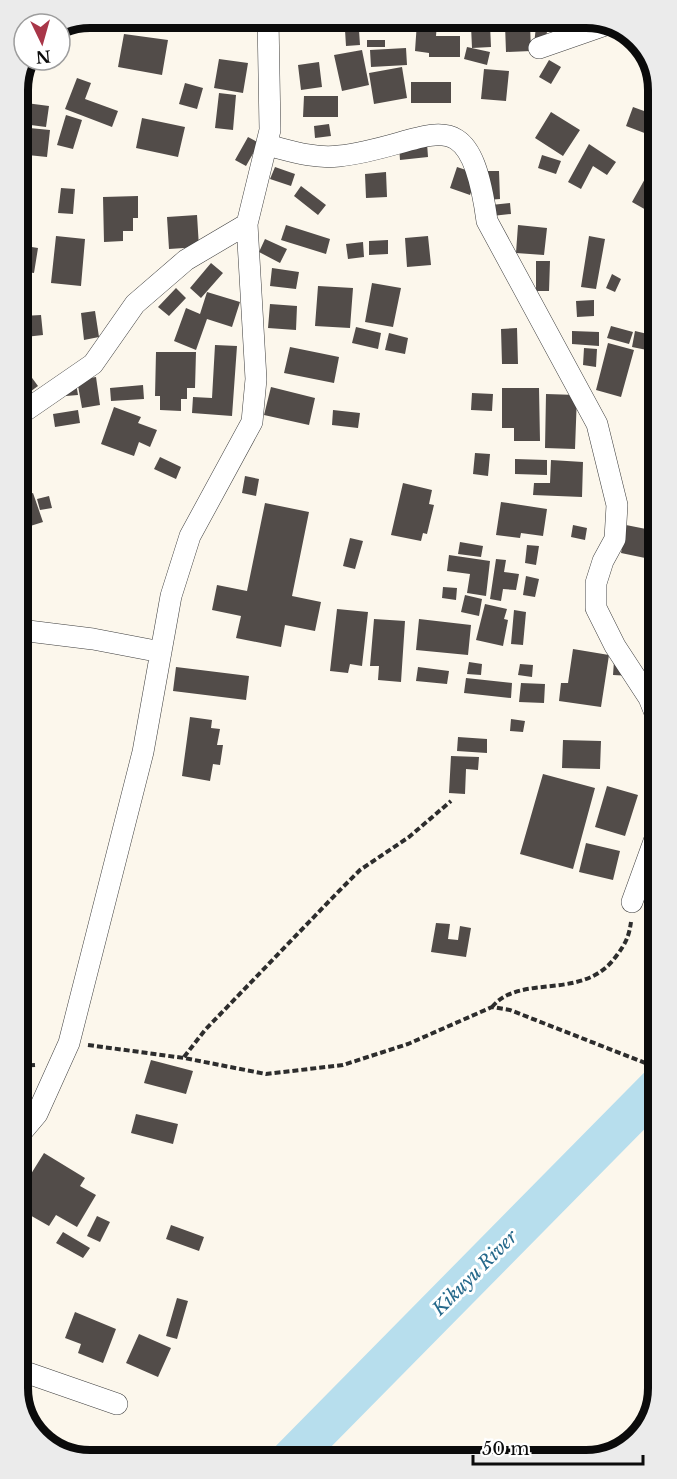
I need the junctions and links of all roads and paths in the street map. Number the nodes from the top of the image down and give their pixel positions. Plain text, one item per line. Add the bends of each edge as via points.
1 (268, 28) edge
2 (593, 29) edge
3 (539, 48) dead end
4 (267, 145) junction
5 (247, 224) junction
6 (29, 408) edge
7 (29, 631) edge
8 (161, 652) junction
9 (648, 696) edge
10 (451, 801) dead end
11 (648, 859) edge
12 (633, 902) joint
13 (492, 1007) junction
14 (69, 1043) junction
15 (184, 1058) junction
16 (648, 1064) edge
17 (28, 1124) edge
18 (28, 1373) edge
19 (117, 1404) dead end

1 - 4 street
2 - 3 street
4 - 5 street
4 - 9 street via 315,157 375,149 418,136 442,134 461,140 474,159 487,221 597,424 617,505 615,539 596,583 596,608
5 - 6 street via 186,260 135,304 93,364
5 - 8 street via 256,379 252,422 190,536 171,596
7 - 8 street
8 - 14 street via 143,752
10 - 15 path via 409,837 360,870 205,1030
11 - 12 street
12 - 13 path via 629,939 611,965 594,978 506,995
13 - 15 path via 408,1044 343,1065 266,1074
13 - 16 path via 510,1010
14 - 15 path
14 - 17 street via 37,1114
18 - 19 street

